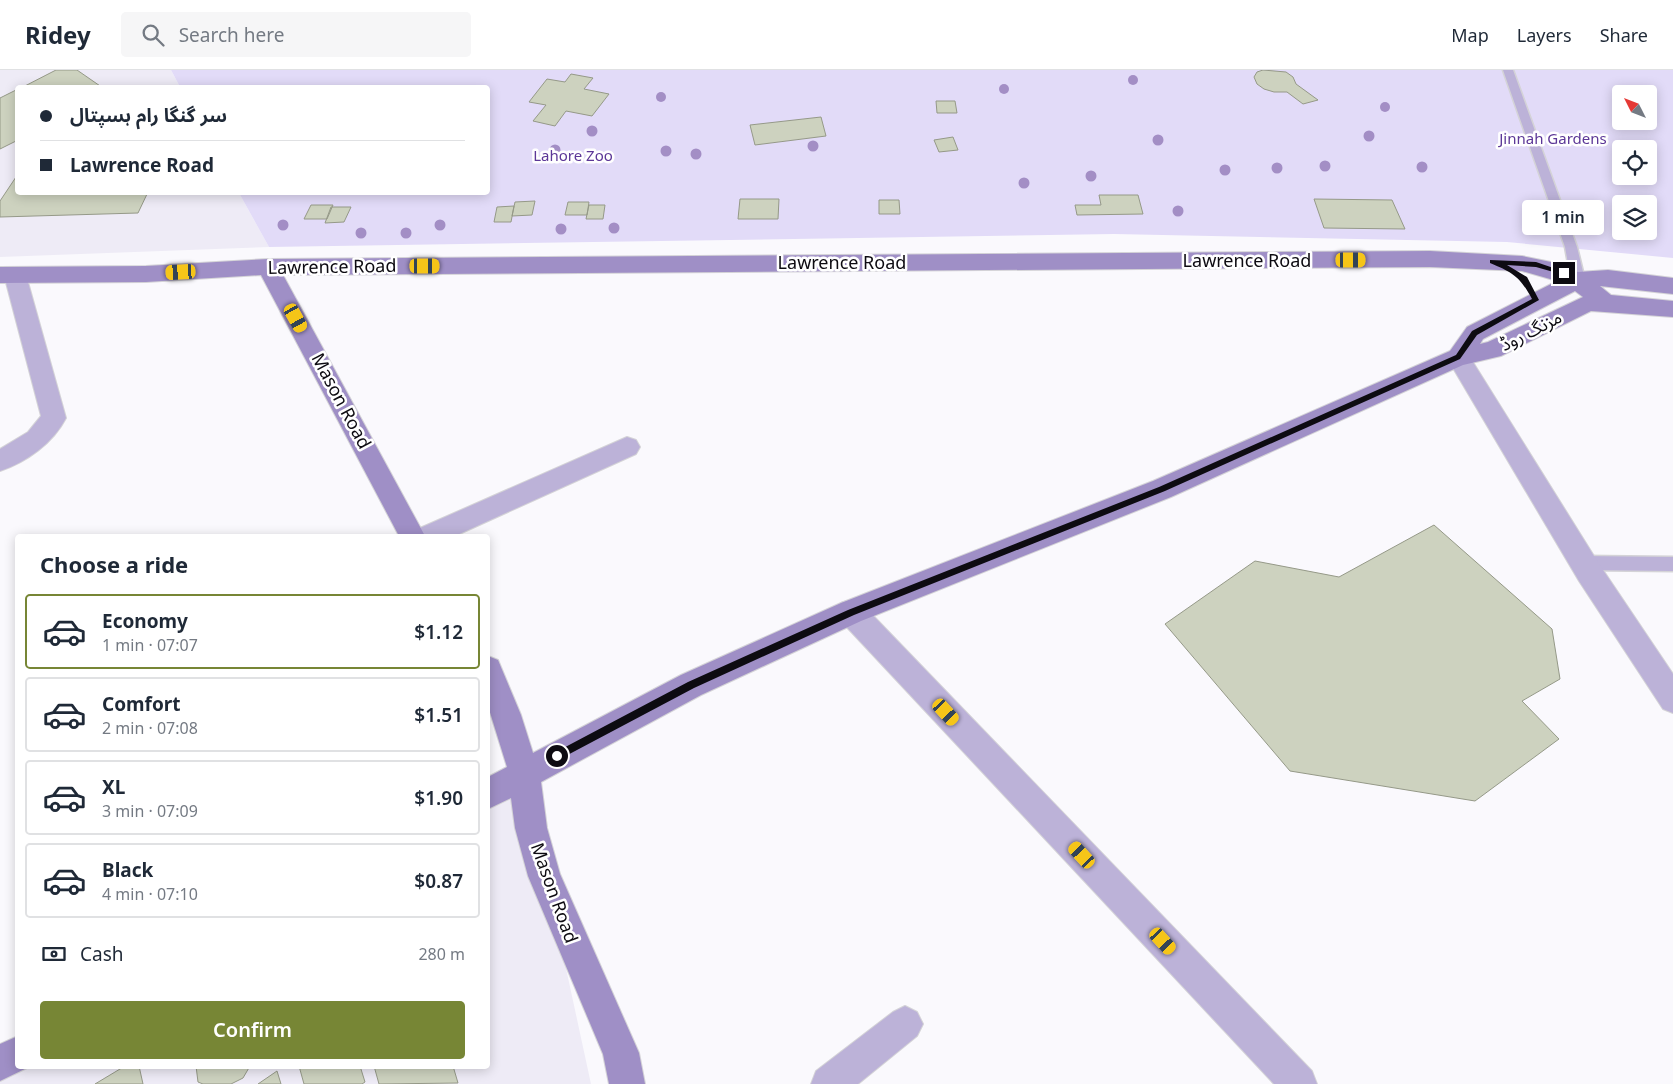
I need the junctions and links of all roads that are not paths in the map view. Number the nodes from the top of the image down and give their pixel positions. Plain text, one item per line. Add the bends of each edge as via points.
1 (1508, 70) edge
2 (1492, 262) junction
3 (268, 268) junction
4 (7, 275) edge
5 (1578, 280) junction
6 (1673, 286) edge
7 (1536, 300) junction
8 (1603, 302) junction
9 (1673, 309) edge
10 (1458, 357) junction
11 (627, 447) dead end
12 (0, 461) edge
13 (411, 534) edge
14 (433, 534) edge
15 (1584, 563) junction
16 (1673, 564) edge
17 (851, 612) junction
18 (490, 674) edge
19 (1673, 699) edge
20 (524, 774) junction
21 (490, 793) edge
22 (905, 1024) dead end
23 (15, 1056) edge
24 (0, 1063) edge
25 (627, 1084) edge
26 (829, 1084) edge
27 (1299, 1084) edge

1 - 5 lane via 1571,248
2 - 3 main road, Lawrence Road via 1420,259
2 - 5 main road, Lawrence Road via 1536,264
2 - 7 main road via 1507,267 1524,279
3 - 4 main road, Lawrence Road via 146,274
3 - 13 main road, Mason Road
4 - 12 street via 54,418 36,438
5 - 6 main road via 1608,278
5 - 7 main road, مزنگ روڈ
5 - 8 main road, Lawrence Road
7 - 10 main road, مزنگ روڈ via 1475,333
8 - 9 main road
8 - 10 main road, مزنگ روڈ via 1585,304 1493,350
10 - 15 street
10 - 17 main road, مزنگ روڈ via 1162,489
11 - 14 street
15 - 16 lane
15 - 19 street
17 - 20 main road, مزنگ روڈ via 691,685
17 - 27 street
18 - 20 main road, Mason Road
20 - 21 main road, مزنگ روڈ
20 - 25 main road, Mason Road via 530,828 544,876 621,1054
22 - 26 street
23 - 24 main road

